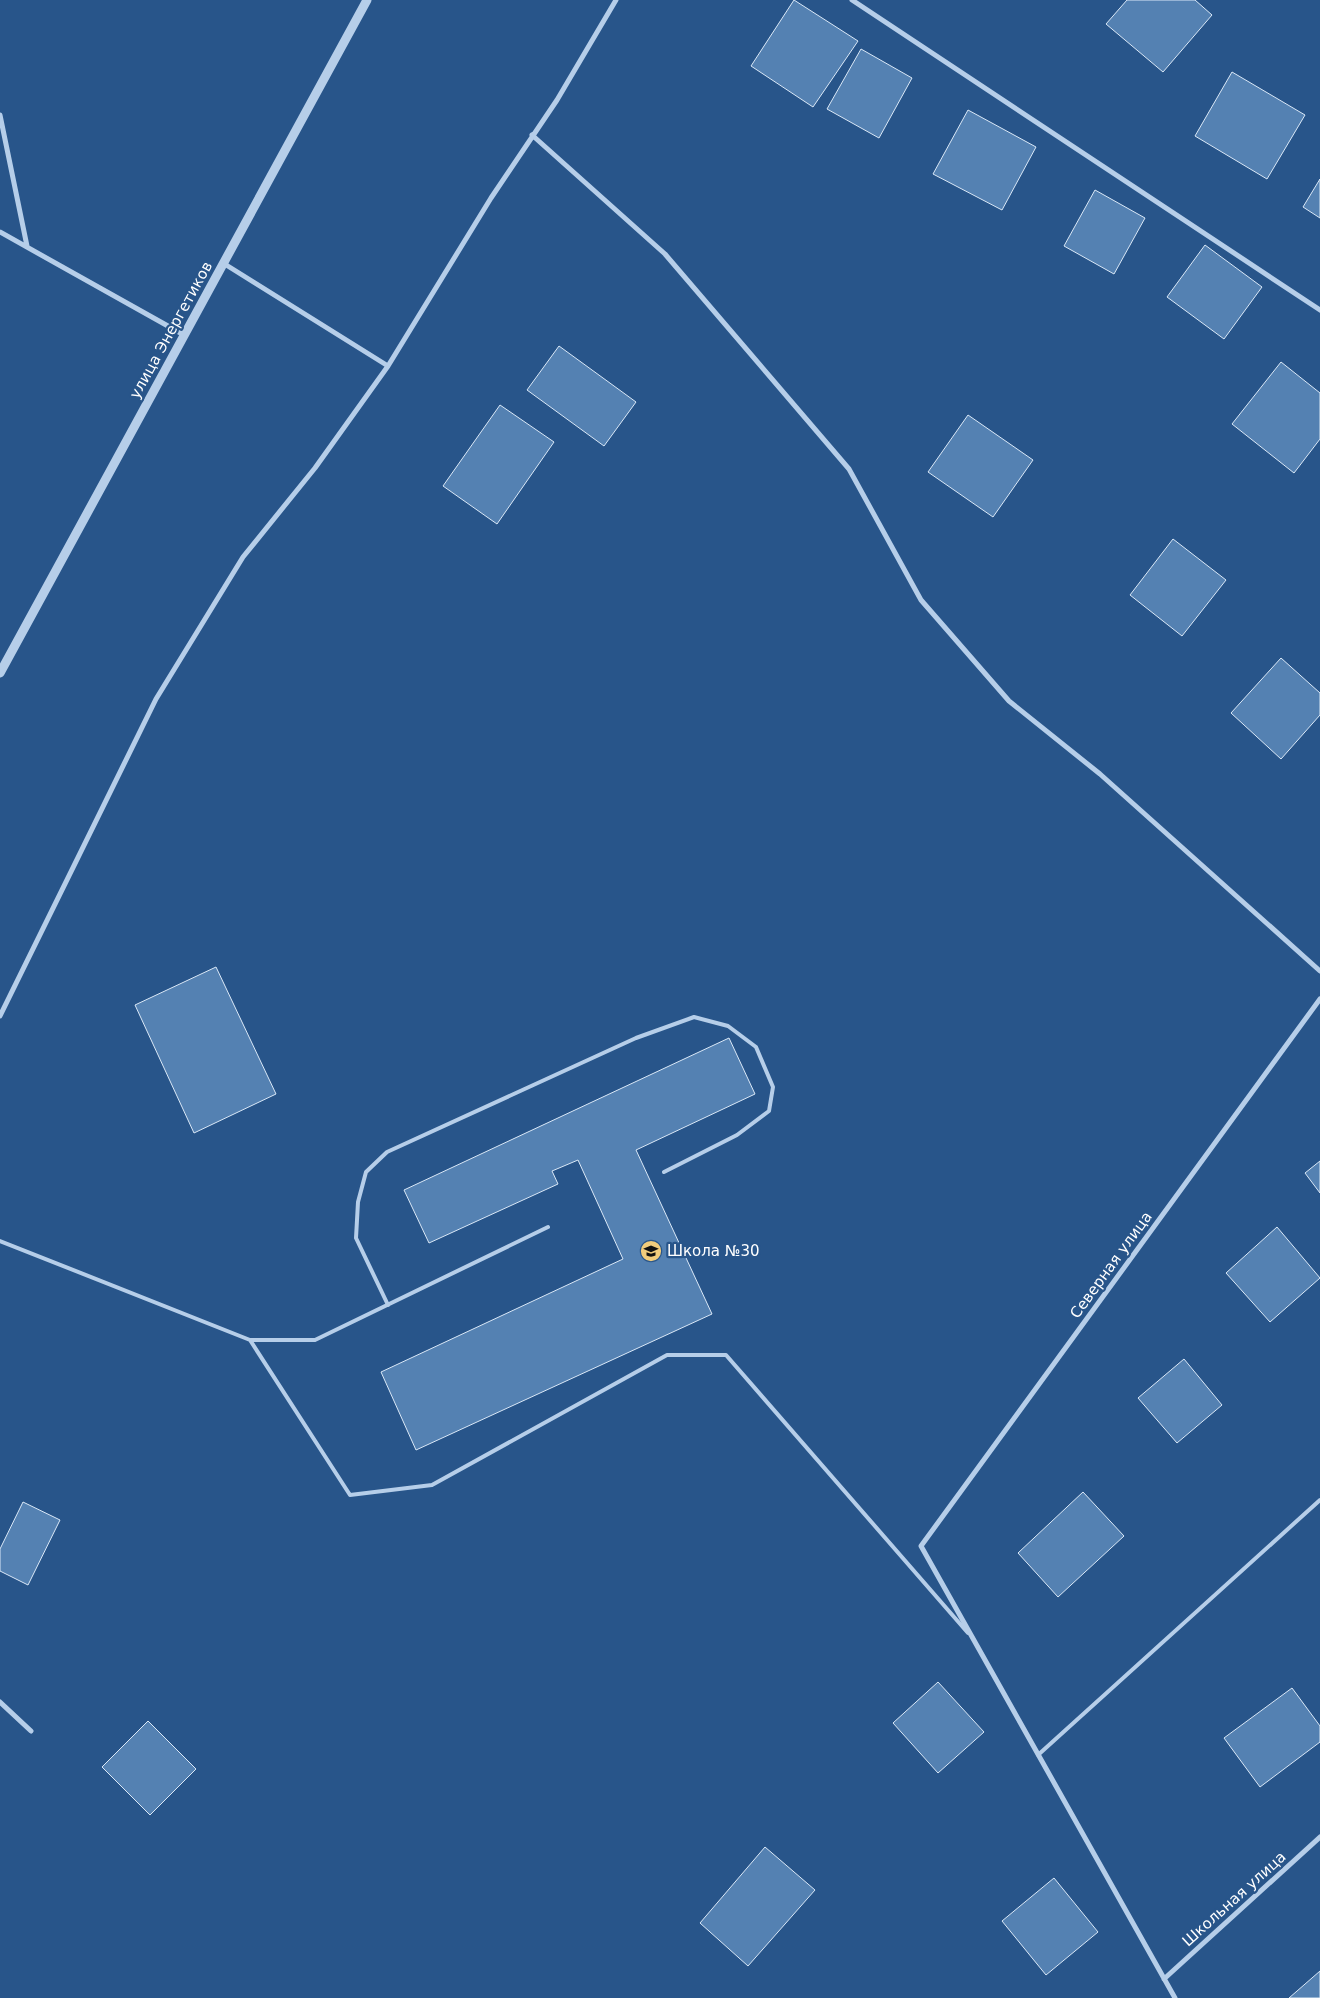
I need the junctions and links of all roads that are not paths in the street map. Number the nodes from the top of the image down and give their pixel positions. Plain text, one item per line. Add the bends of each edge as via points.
1 (367, 0) edge
2 (616, 0) edge
3 (852, 0) edge
4 (0, 116) edge
5 (532, 135) junction
6 (0, 232) edge
7 (27, 246) junction
8 (224, 263) junction
9 (1320, 310) edge
10 (184, 336) junction
11 (388, 366) junction
12 (0, 673) edge
13 (1320, 971) edge
14 (1320, 1000) edge
15 (0, 1016) edge
16 (664, 1172) dead end
17 (548, 1227) dead end
18 (0, 1240) edge
19 (388, 1305) junction
20 (250, 1340) junction
21 (1320, 1500) edge
22 (974, 1640) junction
23 (0, 1702) edge
24 (31, 1731) dead end
25 (1038, 1755) junction
26 (1320, 1838) edge
27 (1164, 1979) junction
28 (1175, 1998) edge

1 - 8 street, улица Энергетиков
2 - 5 street via 557,100
3 - 9 street
4 - 7 street
5 - 11 street
5 - 13 street via 665,254 849,468 921,600 1009,701 1100,774
6 - 7 street
7 - 10 street
8 - 10 street, улица Энергетиков
8 - 11 street
10 - 12 street, улица Энергетиков
11 - 15 street via 315,468 243,557 156,700
14 - 22 street, Северная улица via 921,1546
16 - 19 lane via 737,1136 769,1111 773,1087 756,1047 728,1026 694,1017 636,1038 387,1152 366,1172 358,1202 356,1238
17 - 19 lane
18 - 20 lane
19 - 20 lane via 315,1340
20 - 22 lane via 350,1495 432,1485 667,1355 726,1354
21 - 25 lane
22 - 25 street
23 - 24 street
25 - 27 street
26 - 27 street, Школьная улица
27 - 28 street

